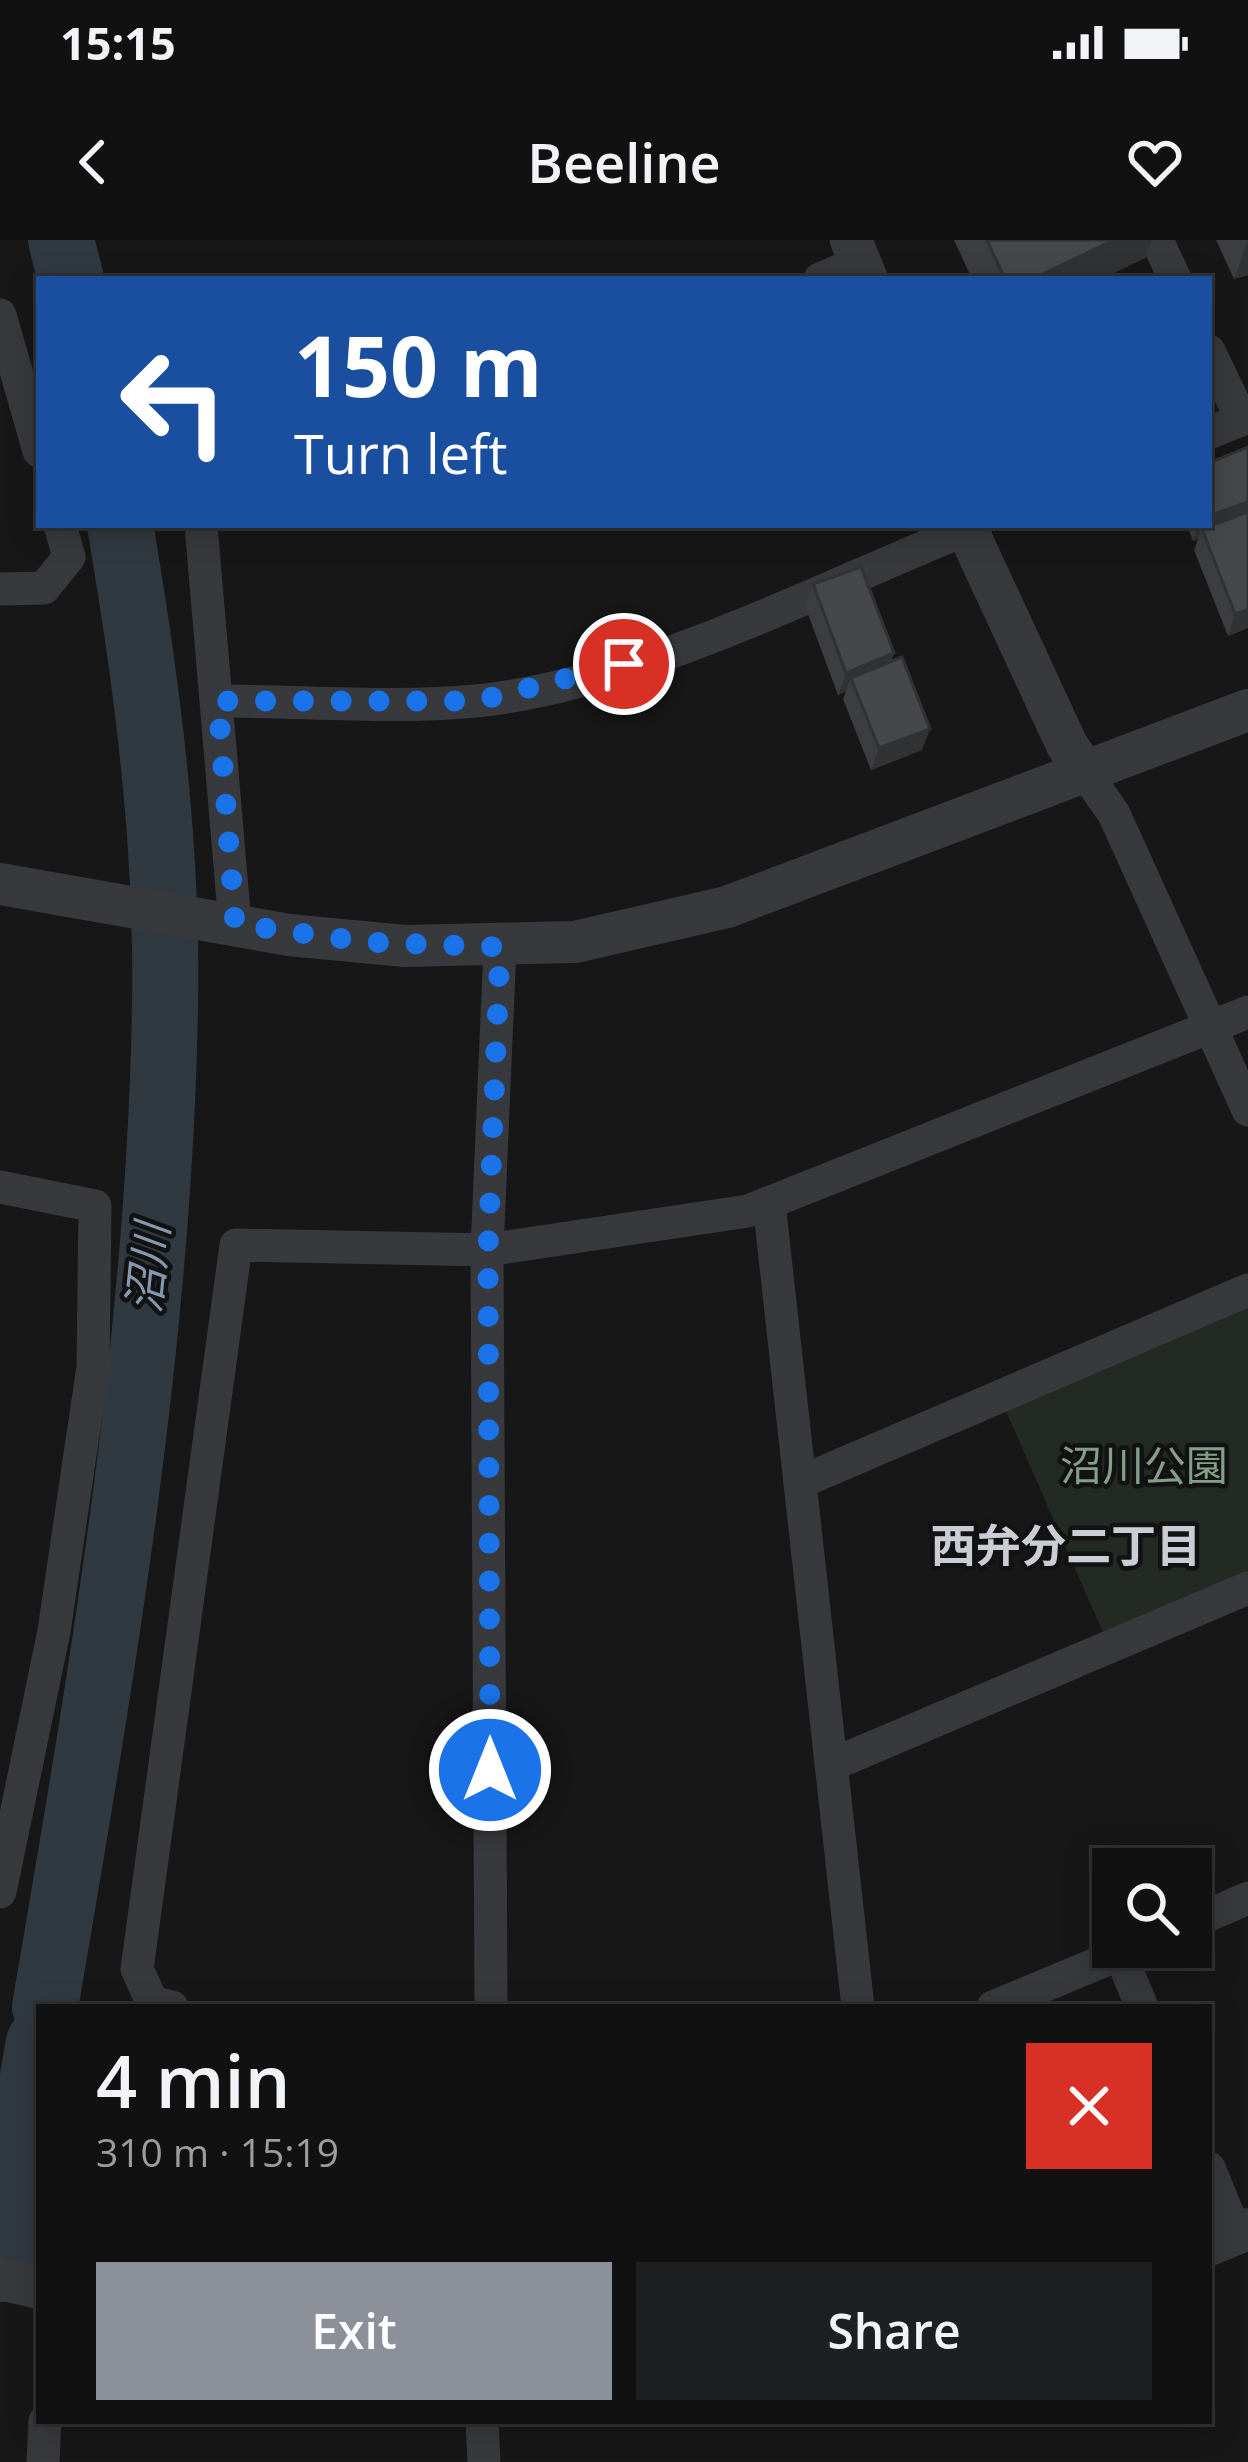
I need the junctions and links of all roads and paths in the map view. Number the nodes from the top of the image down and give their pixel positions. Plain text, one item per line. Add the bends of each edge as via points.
1 (1156, 240) edge
2 (859, 260) edge
3 (826, 276) edge
4 (1174, 276) edge
5 (0, 315) edge
6 (1212, 357) edge
7 (1245, 418) edge
8 (1212, 432) edge
9 (36, 441) edge
10 (61, 528) edge
11 (201, 528) edge
12 (965, 528) edge
13 (971, 528) edge
14 (0, 589) edge
15 (218, 701) junction
16 (1248, 710) edge
17 (1086, 774) junction
18 (0, 884) edge
19 (235, 924) junction
20 (500, 947) junction
21 (1248, 1012) edge
22 (1211, 1027) junction
23 (1248, 1110) edge
24 (0, 1187) edge
25 (769, 1204) junction
26 (488, 1250) junction
27 (1248, 1290) edge
28 (803, 1481) junction
29 (1248, 1588) edge
30 (831, 1765) junction
31 (0, 1892) edge
32 (1248, 1898) edge
33 (1212, 1914) edge
34 (1092, 1966) edge
35 (1132, 1968) edge
36 (160, 2004) edge
37 (491, 2004) edge
38 (858, 2004) edge
39 (1000, 2004) edge
40 (1141, 2004) edge
41 (1212, 2177) edge
42 (1231, 2236) edge
43 (0, 2279) edge
44 (36, 2287) edge
45 (45, 2424) edge
46 (482, 2424) edge
47 (43, 2462) edge
48 (484, 2462) edge

1 - 4 street
2 - 3 street
5 - 9 street
6 - 7 street
7 - 8 street
10 - 14 street via 70,557 44,588
11 - 15 street
12 - 15 street via 729,629 590,675 477,701
13 - 17 street
15 - 19 street
16 - 17 street
17 - 20 street via 728,907 575,942
17 - 22 street via 1114,814
18 - 19 street
19 - 20 street via 312,938
20 - 26 street
21 - 22 street
22 - 23 street
22 - 25 street
24 - 31 street via 95,1206 93,1367 54,1631
25 - 26 street
25 - 28 street
26 - 36 street via 236,1245 137,1969
26 - 37 street
27 - 28 street
28 - 30 street
29 - 30 street
30 - 38 street
32 - 33 street
34 - 39 street
35 - 40 street
41 - 42 street
43 - 44 street
45 - 47 street
46 - 48 street

